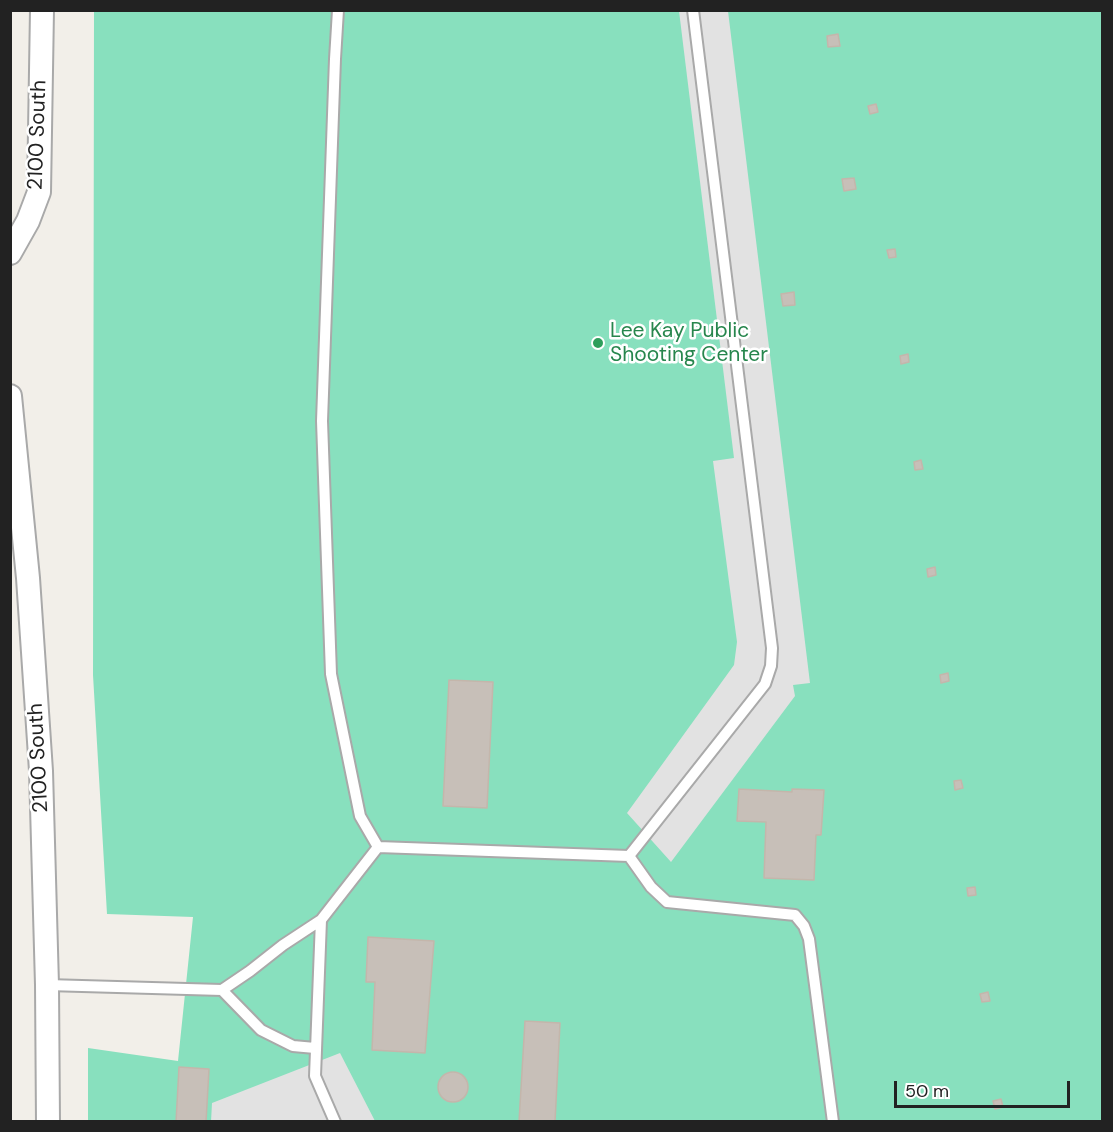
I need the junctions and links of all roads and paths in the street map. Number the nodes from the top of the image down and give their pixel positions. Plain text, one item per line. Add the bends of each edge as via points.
1 (42, 10) edge
2 (338, 10) edge
3 (693, 10) edge
4 (10, 253) edge
5 (10, 396) edge
6 (378, 847) junction
7 (629, 856) junction
8 (321, 920) junction
9 (47, 985) junction
10 (222, 990) junction
11 (315, 1048) junction
12 (48, 1122) edge
13 (335, 1122) edge
14 (832, 1122) edge

1 - 4 street, 2100 South via 39,192
2 - 6 lane via 322,421 331,674 360,816
3 - 7 lane via 772,657 765,684
5 - 9 street, 2100 South via 38,713
6 - 7 lane
6 - 8 lane
7 - 14 lane via 667,902 795,915 804,926 809,939
8 - 10 lane
8 - 11 lane
9 - 10 lane
9 - 12 street, 2100 South
10 - 11 lane via 261,1030 294,1046
11 - 13 lane via 315,1076

